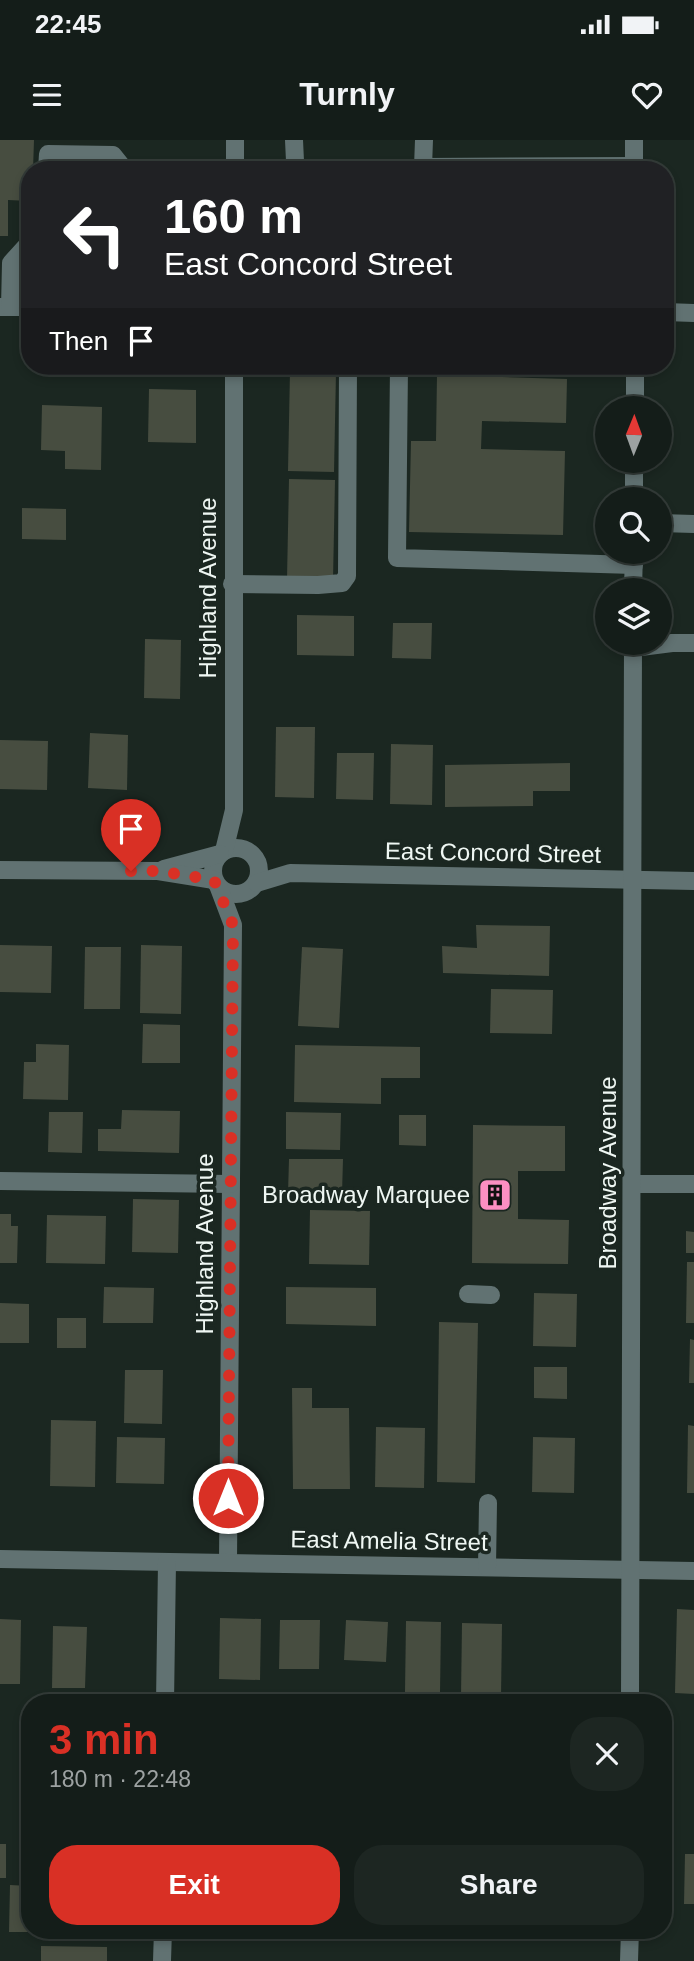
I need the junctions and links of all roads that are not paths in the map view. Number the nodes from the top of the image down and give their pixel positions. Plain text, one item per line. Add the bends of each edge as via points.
1 (235, 140) edge
2 (294, 140) edge
3 (424, 140) edge
4 (634, 140) edge
5 (48, 161) edge
6 (118, 161) edge
7 (235, 161) edge
8 (295, 161) dead end
9 (423, 161) edge
10 (634, 161) edge
11 (21, 252) edge
12 (5, 307) edge
13 (674, 312) edge
14 (694, 313) edge
15 (234, 375) edge
16 (348, 375) edge
17 (399, 375) edge
18 (635, 375) edge
19 (635, 396) edge
20 (672, 523) edge
21 (694, 524) edge
22 (595, 558) edge
23 (232, 584) junction
24 (672, 643) edge
25 (694, 643) edge
26 (633, 655) edge
27 (233, 810) junction
28 (222, 853) junction
29 (249, 853) junction
30 (0, 870) edge
31 (158, 871) junction
32 (290, 873) junction
33 (632, 880) junction
34 (694, 881) edge
35 (216, 884) junction
36 (254, 886) junction
37 (233, 925) junction
38 (0, 1181) edge
39 (230, 1184) junction
40 (633, 1184) junction
41 (694, 1184) edge
42 (468, 1294) dead end
43 (491, 1294) dead end
44 (488, 1503) dead end
45 (0, 1559) edge
46 (167, 1562) junction
47 (228, 1562) junction
48 (487, 1567) junction
49 (631, 1571) junction
50 (694, 1571) edge
51 (165, 1694) edge
52 (630, 1694) edge
53 (163, 1939) edge
54 (630, 1939) edge
55 (162, 1961) edge
56 (629, 1961) edge

1 - 7 street
2 - 8 street
3 - 9 street
4 - 10 street
5 - 6 street via 48,154 113,155
11 - 12 street via 12,262
13 - 14 street
15 - 23 street, Highland Avenue
16 - 23 street via 347,576 342,583 318,585
17 - 22 street via 397,558
18 - 19 street
20 - 21 street
23 - 27 street, Highland Avenue
24 - 25 street
26 - 33 street, Broadway Avenue
27 - 28 street, Highland Avenue
27 - 29 street, Highland Avenue
28 - 29 street via 236,848
28 - 31 street
28 - 35 street via 214,862
29 - 32 street, East Concord Street
29 - 36 street via 259,872
30 - 31 street
31 - 35 street
32 - 33 street, East Concord Street
32 - 36 street, East Concord Street
33 - 34 street, East Concord Street
33 - 40 street, Broadway Avenue
35 - 36 street via 235,895
35 - 37 street, Highland Avenue
36 - 37 street, Highland Avenue
37 - 39 street, Highland Avenue
38 - 39 street
39 - 47 street, Highland Avenue
40 - 41 street
40 - 49 street, Broadway Avenue
42 - 43 street
44 - 48 street
45 - 46 street, East Amelia Street
46 - 47 street, East Amelia Street
46 - 51 street
47 - 48 street, East Amelia Street
48 - 49 street, East Amelia Street
49 - 50 street, East Amelia Street
49 - 52 street, Broadway Avenue
53 - 55 street
54 - 56 street

